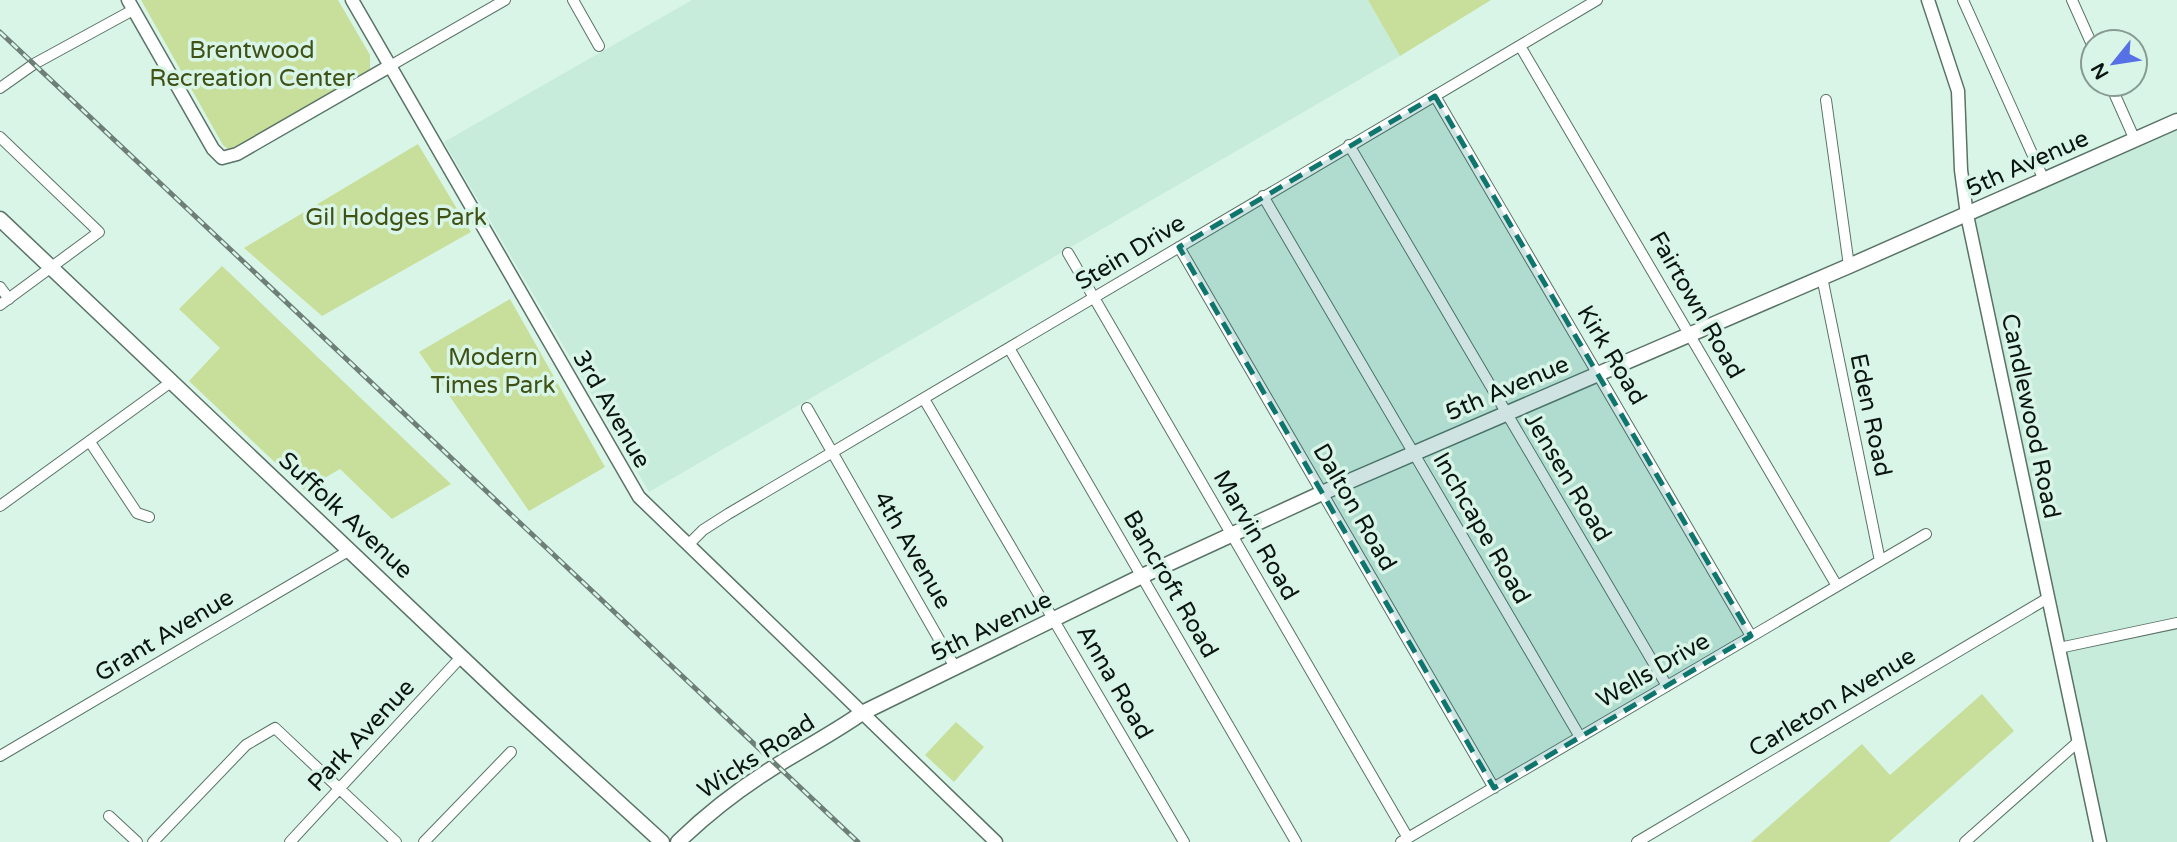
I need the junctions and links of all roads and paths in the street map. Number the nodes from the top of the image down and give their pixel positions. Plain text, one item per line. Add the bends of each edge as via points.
1 (352, 0) edge
2 (505, 0) edge
3 (572, 0) edge
4 (1597, 0) edge
5 (1928, 0) edge
6 (1963, 0) edge
7 (2072, 0) edge
8 (131, 5) edge
9 (2085, 28) edge
10 (599, 46) dead end
11 (1520, 46) junction
12 (390, 66) junction
13 (0, 88) edge
14 (1435, 96) junction
15 (2116, 98) edge
16 (1826, 100) dead end
17 (2177, 121) edge
18 (0, 137) edge
19 (2135, 140) junction
20 (1349, 145) junction
21 (2044, 180) junction
22 (1263, 196) junction
23 (1967, 215) junction
24 (0, 219) edge
25 (1179, 247) junction
26 (1069, 253) dead end
27 (1849, 266) junction
28 (52, 268) junction
29 (1822, 277) junction
30 (0, 287) edge
31 (1095, 297) junction
32 (4, 302) edge
33 (1690, 334) junction
34 (1009, 348) junction
35 (1598, 373) junction
36 (170, 382) junction
37 (924, 399) junction
38 (807, 408) dead end
39 (1506, 413) junction
40 (90, 442) junction
41 (833, 453) junction
42 (1413, 453) junction
43 (1322, 493) junction
44 (0, 506) edge
45 (149, 517) dead end
46 (1926, 534) dead end
47 (1232, 535) junction
48 (688, 545) junction
49 (350, 550) junction
50 (1880, 561) junction
51 (1142, 576) junction
52 (1837, 586) junction
53 (2048, 598) junction
54 (1055, 621) junction
55 (2177, 623) edge
56 (1751, 636) junction
57 (2059, 648) junction
58 (462, 656) junction
59 (956, 668) junction
60 (1667, 686) junction
61 (862, 713) junction
62 (1580, 737) junction
63 (2079, 741) junction
64 (511, 751) dead end
65 (0, 756) edge
66 (341, 788) junction
67 (1494, 788) junction
68 (109, 816) dead end
69 (1404, 840) edge
70 (2099, 841) edge
71 (137, 842) edge
72 (153, 842) edge
73 (290, 842) edge
74 (396, 842) edge
75 (425, 842) edge
76 (662, 842) edge
77 (678, 842) edge
78 (996, 842) edge
79 (1184, 842) edge
80 (1296, 842) edge
81 (1637, 842) edge
82 (1965, 842) edge

1 - 12 street, 3rd Avenue
2 - 12 street
3 - 10 street
4 - 11 street, Stein Drive
5 - 23 street, Candlewood Road via 1958,91
6 - 21 street
7 - 9 street
8 - 12 street via 222,158 237,154
8 - 13 street
11 - 14 street, Stein Drive
11 - 33 street, Fairtown Road
12 - 48 street, 3rd Avenue via 639,497
14 - 20 street, Stein Drive
14 - 35 street, Kirk Road
15 - 19 street
16 - 27 street
17 - 19 main road, 5th Avenue
18 - 28 street via 100,232
19 - 21 main road, 5th Avenue
20 - 22 street, Stein Drive
20 - 39 street, Jensen Road
21 - 23 main road, 5th Avenue
22 - 25 street, Stein Drive
22 - 42 street, Inchcape Road
23 - 27 main road, 5th Avenue
23 - 53 street, Candlewood Road
24 - 28 main road, Suffolk Avenue
25 - 31 street, Stein Drive
25 - 43 street, Dalton Road
26 - 31 street, Marvin Road
27 - 29 main road, 5th Avenue
28 - 32 street
28 - 36 main road, Suffolk Avenue
29 - 33 main road, 5th Avenue
29 - 50 street, Eden Road
30 - 32 street
31 - 34 street, Stein Drive
31 - 47 street, Marvin Road
33 - 35 main road, 5th Avenue
33 - 52 street, Fairtown Road
34 - 37 street, Stein Drive
34 - 51 street, Bancroft Road
35 - 39 main road, 5th Avenue
35 - 56 street, Kirk Road
36 - 40 street
36 - 49 main road, Suffolk Avenue
37 - 41 street, Stein Drive
37 - 54 street, Anna Road
38 - 41 street, 4th Avenue
39 - 42 main road, 5th Avenue
39 - 60 street, Jensen Road
40 - 44 street
40 - 45 street via 136,513
41 - 48 street, Stein Drive via 728,514
41 - 59 street, 4th Avenue
42 - 43 main road, 5th Avenue
42 - 62 street, Inchcape Road
43 - 47 main road, 5th Avenue
43 - 67 street, Dalton Road
46 - 50 street, Wells Drive
47 - 51 main road, 5th Avenue
47 - 69 street, Marvin Road
48 - 61 street, 3rd Avenue
49 - 58 main road, Suffolk Avenue
49 - 65 street, Grant Avenue
50 - 52 street, Wells Drive
51 - 54 main road, 5th Avenue
51 - 80 street, Bancroft Road
52 - 56 street, Wells Drive
53 - 57 street, Candlewood Road
53 - 81 street, Carleton Avenue
54 - 59 main road, 5th Avenue
54 - 79 street, Anna Road
55 - 57 street
56 - 60 street, Wells Drive
57 - 63 street, Candlewood Road
58 - 66 street, Park Avenue
58 - 76 main road, Suffolk Avenue
59 - 61 main road, 5th Avenue
60 - 62 street, Wells Drive
61 - 77 main road, Wicks Road via 736,792
61 - 78 street, 3rd Avenue
62 - 67 street, Wells Drive
63 - 70 street, Candlewood Road
63 - 82 street
64 - 75 street
66 - 72 street via 275,728 246,745
66 - 73 street, Park Avenue
66 - 74 street
67 - 69 street, Wells Drive
68 - 71 street

